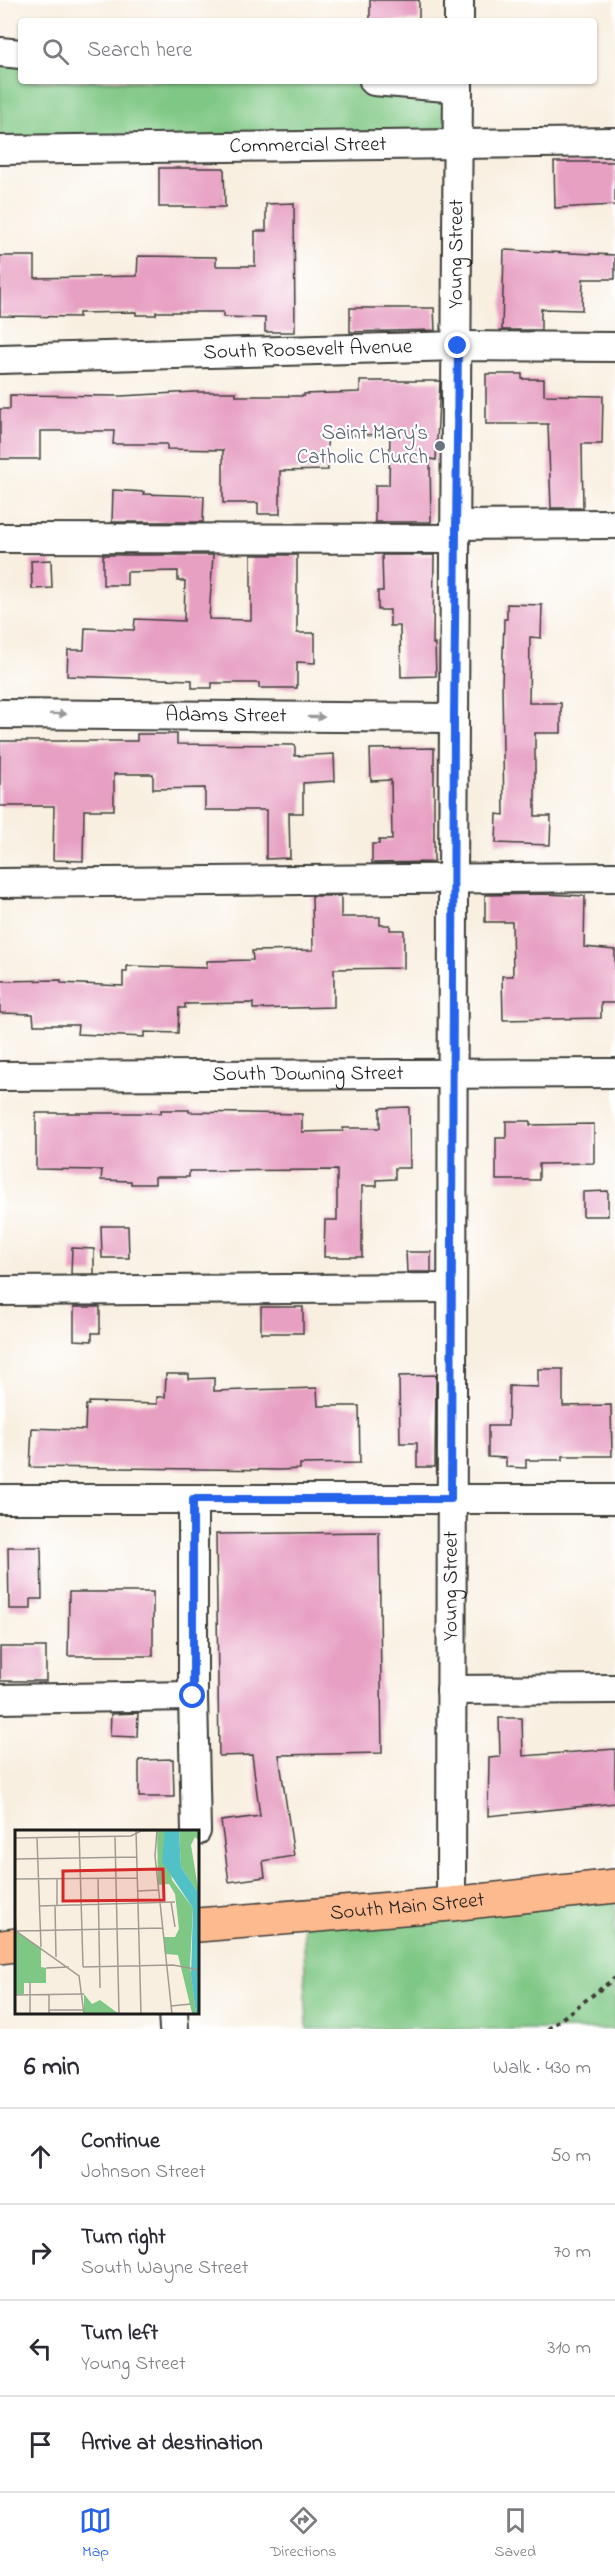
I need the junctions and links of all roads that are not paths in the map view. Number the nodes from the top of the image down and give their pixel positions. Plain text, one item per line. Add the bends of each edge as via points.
1 (459, 0) edge
2 (459, 18) edge
3 (0, 52) edge
4 (18, 54) edge
5 (458, 84) edge
6 (615, 142) edge
7 (458, 144) junction
8 (0, 150) edge
9 (458, 346) junction
10 (615, 347) edge
11 (0, 359) edge
12 (615, 524) edge
13 (455, 532) junction
14 (0, 538) edge
15 (0, 714) edge
16 (454, 718) junction
17 (615, 878) edge
18 (453, 879) junction
19 (0, 883) edge
20 (615, 1073) edge
21 (453, 1074) junction
22 (0, 1076) edge
23 (452, 1288) junction
24 (0, 1291) edge
25 (0, 1499) edge
26 (193, 1499) junction
27 (451, 1499) junction
28 (615, 1499) edge
29 (615, 1689) edge
30 (451, 1690) junction
31 (193, 1696) junction
32 (0, 1699) edge
33 (196, 1830) edge
34 (615, 1886) edge
35 (451, 1904) junction
36 (200, 1926) edge
37 (15, 1945) edge
38 (0, 1947) edge
39 (173, 2014) edge
40 (174, 2029) edge

1 - 2 street
3 - 4 street
5 - 7 street, Young Street
6 - 7 street, Commercial Street
7 - 8 street, Commercial Street
7 - 9 street, Young Street
9 - 10 street, South Roosevelt Avenue
9 - 11 street, South Roosevelt Avenue
9 - 13 street, Young Street
12 - 13 street
13 - 14 street
13 - 16 street, Young Street
15 -> 16 street, Adams Street
16 - 18 street, Young Street
17 - 18 street
18 - 19 street
18 - 21 street, Young Street
20 - 21 street, South Downing Street
21 - 22 street, South Downing Street
21 - 23 street, Young Street
23 - 24 street
23 - 27 street, Young Street
25 - 26 street
26 - 27 street
26 - 31 street
27 - 28 street
27 - 30 street, Young Street
29 - 30 street
30 - 35 street, Young Street
31 - 32 street
31 - 33 street
34 - 35 main road, South Main Street
35 - 36 main road, South Main Street
37 - 38 main road
39 - 40 street

